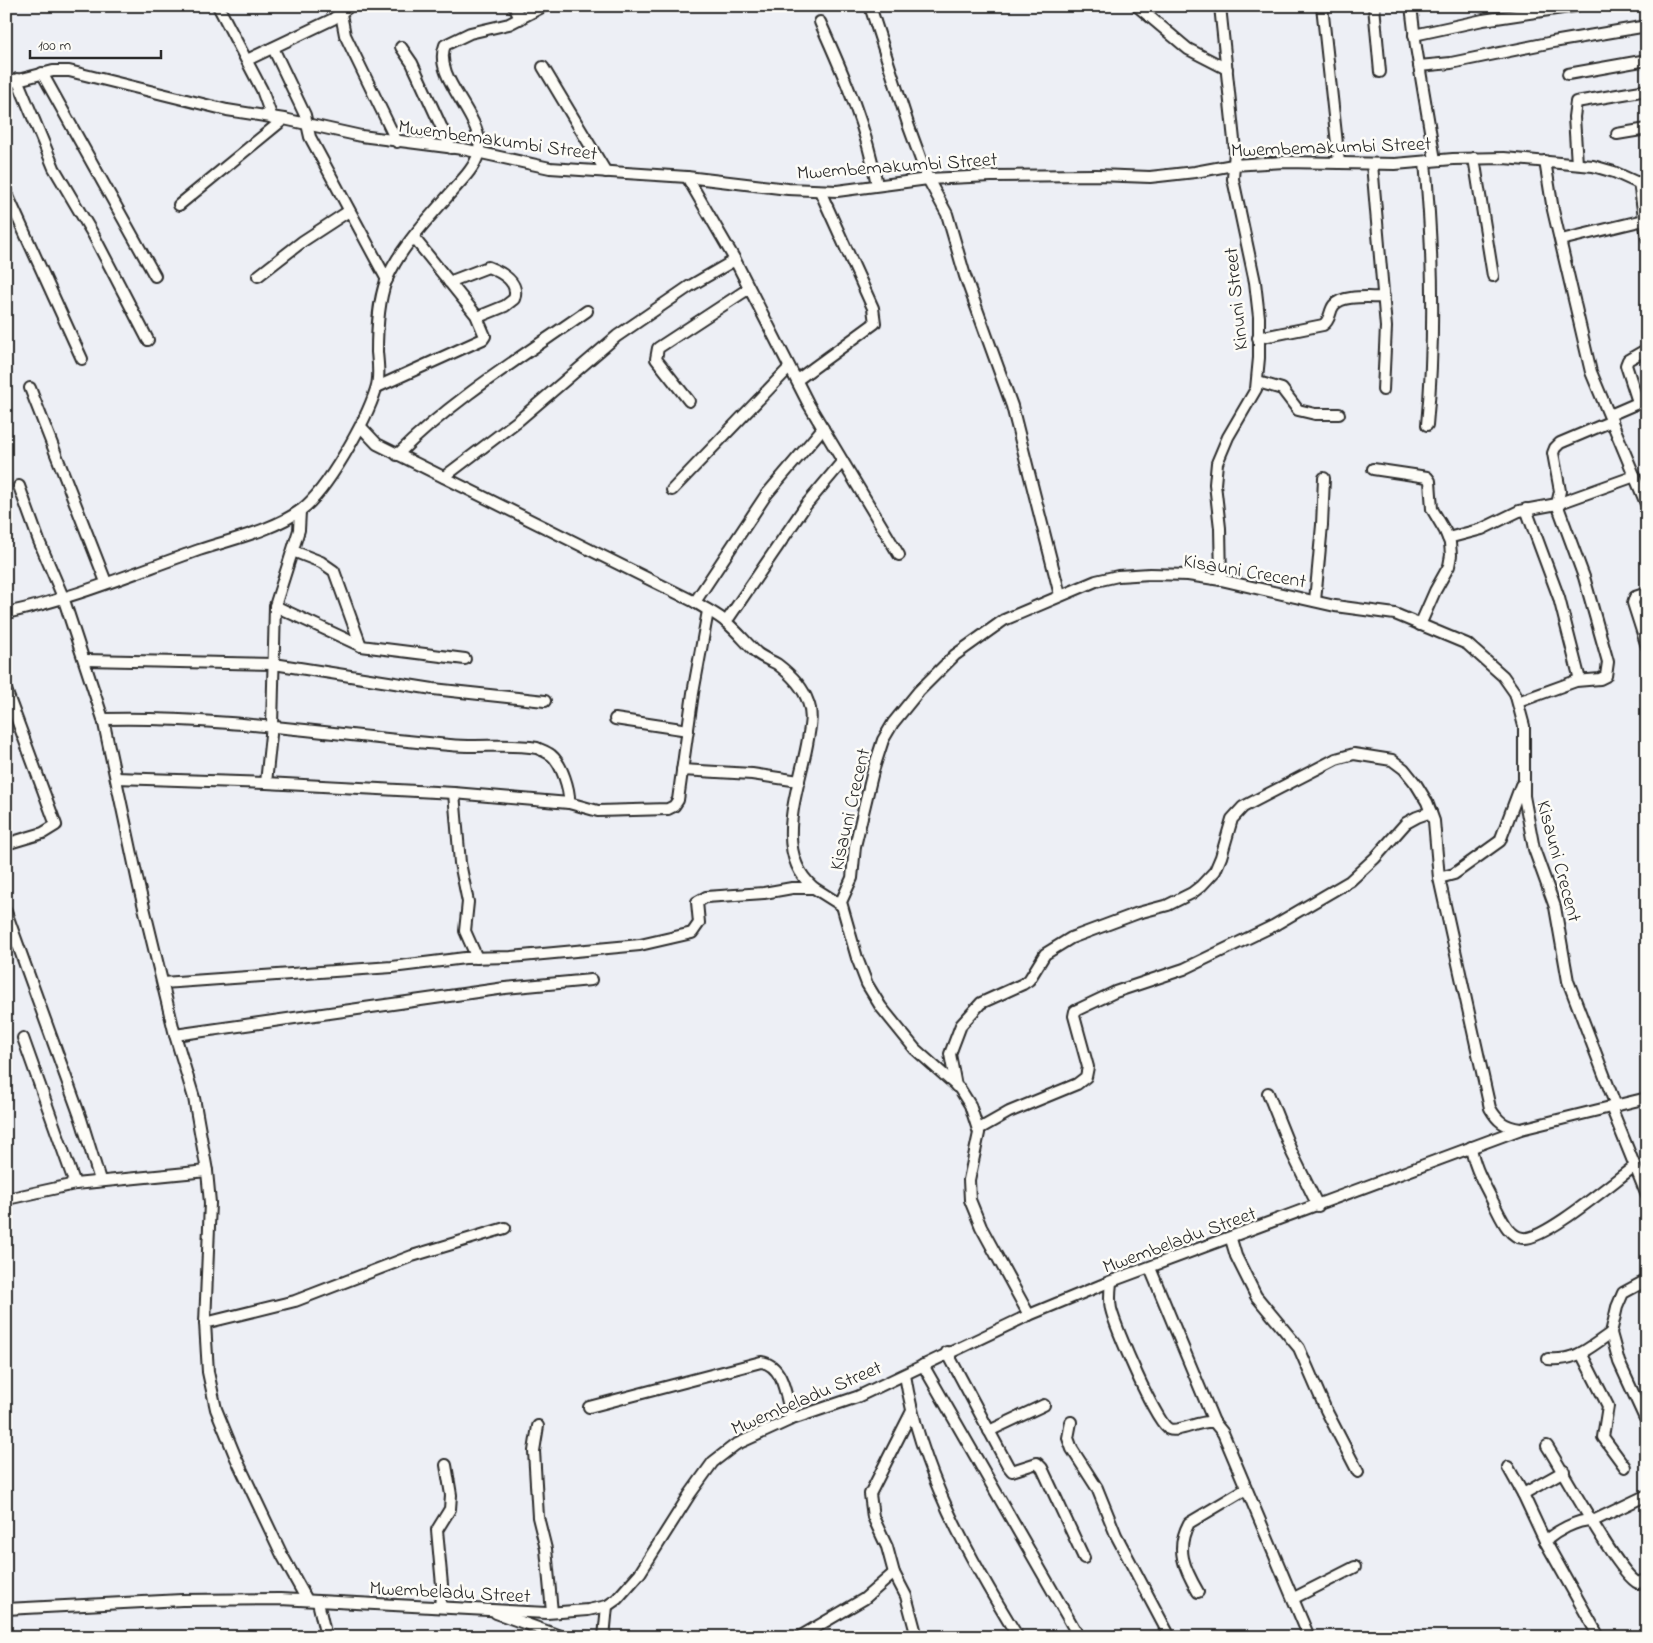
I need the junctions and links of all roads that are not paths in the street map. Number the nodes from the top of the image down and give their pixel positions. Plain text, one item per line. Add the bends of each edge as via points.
1 (218, 6) edge
2 (350, 6) edge
3 (514, 6) edge
4 (544, 6) edge
5 (870, 6) edge
6 (1137, 6) edge
7 (1220, 6) edge
8 (1322, 6) edge
9 (1374, 6) edge
10 (1411, 6) edge
11 (1576, 6) edge
12 (341, 14) junction
13 (520, 19) junction
14 (820, 22) dead end
15 (1647, 26) edge
16 (1414, 35) junction
17 (402, 47) dead end
18 (273, 48) junction
19 (247, 60) junction
20 (1647, 60) edge
21 (1419, 66) junction
22 (542, 67) dead end
23 (1227, 69) junction
24 (1380, 72) dead end
25 (42, 73) junction
26 (1568, 74) dead end
27 (17, 79) junction
28 (6, 83) edge
29 (1647, 90) edge
30 (272, 118) junction
31 (284, 119) junction
32 (308, 124) junction
33 (1647, 129) edge
34 (1617, 134) dead end
35 (397, 142) junction
36 (452, 148) junction
37 (479, 152) junction
38 (1474, 158) junction
39 (1430, 161) junction
40 (1545, 161) junction
41 (1339, 162) junction
42 (1233, 164) junction
43 (1372, 164) junction
44 (1577, 164) junction
45 (606, 172) junction
46 (688, 177) junction
47 (928, 179) junction
48 (1643, 185) edge
49 (877, 186) junction
50 (6, 192) edge
51 (820, 192) junction
52 (179, 205) dead end
53 (349, 211) junction
54 (1644, 220) junction
55 (414, 238) junction
56 (1647, 238) edge
57 (1561, 240) junction
58 (735, 260) junction
59 (155, 276) dead end
60 (258, 276) dead end
61 (1493, 276) dead end
62 (387, 280) junction
63 (449, 282) junction
64 (748, 288) junction
65 (1384, 297) junction
66 (587, 311) dead end
67 (478, 317) junction
68 (1258, 338) junction
69 (148, 340) dead end
70 (1647, 349) edge
71 (82, 359) dead end
72 (789, 368) junction
73 (797, 380) junction
74 (1258, 382) junction
75 (377, 387) junction
76 (30, 388) dead end
77 (1384, 390) dead end
78 (1642, 400) edge
79 (689, 401) dead end
80 (1339, 414) dead end
81 (1611, 418) junction
82 (1427, 426) dead end
83 (361, 427) junction
84 (823, 428) junction
85 (398, 455) junction
86 (842, 462) junction
87 (1374, 469) dead end
88 (1635, 476) junction
89 (444, 477) junction
90 (1324, 478) dead end
91 (19, 486) dead end
92 (672, 490) dead end
93 (1557, 504) junction
94 (1647, 506) edge
95 (1526, 509) junction
96 (300, 511) junction
97 (1448, 538) junction
98 (293, 551) junction
99 (899, 555) dead end
100 (1221, 580) junction
101 (106, 582) junction
102 (1647, 593) edge
103 (1060, 595) junction
104 (63, 597) junction
105 (1314, 601) junction
106 (695, 602) junction
107 (275, 606) junction
108 (708, 611) junction
109 (6, 613) edge
110 (726, 622) junction
111 (1420, 625) junction
112 (361, 646) junction
113 (1647, 647) edge
114 (85, 660) junction
115 (466, 660) dead end
116 (274, 664) junction
117 (1580, 680) junction
118 (6, 690) edge
119 (545, 701) dead end
120 (1518, 702) junction
121 (103, 719) junction
122 (615, 719) dead end
123 (272, 725) junction
124 (688, 730) junction
125 (682, 770) junction
126 (1524, 777) junction
127 (116, 778) junction
128 (799, 781) junction
129 (266, 783) junction
130 (454, 793) junction
131 (569, 803) junction
132 (1431, 812) junction
133 (6, 844) edge
134 (1440, 878) junction
135 (814, 888) junction
136 (841, 905) junction
137 (6, 912) edge
138 (477, 958) junction
139 (591, 980) dead end
140 (162, 983) junction
141 (175, 1035) junction
142 (23, 1038) dead end
143 (956, 1086) junction
144 (1268, 1093) dead end
145 (1647, 1098) edge
146 (1613, 1107) junction
147 (978, 1129) junction
148 (1521, 1130) junction
149 (1471, 1147) junction
150 (1635, 1166) junction
151 (207, 1171) junction
152 (100, 1180) junction
153 (75, 1184) junction
154 (1647, 1196) edge
155 (7, 1199) edge
156 (1318, 1206) junction
157 (505, 1228) dead end
158 (1231, 1239) junction
159 (1150, 1268) junction
160 (1647, 1280) edge
161 (1111, 1282) junction
162 (1029, 1314) junction
163 (205, 1323) junction
164 (1611, 1333) junction
165 (947, 1352) junction
166 (1581, 1353) junction
167 (1548, 1359) dead end
168 (923, 1365) junction
169 (904, 1375) junction
170 (1044, 1405) dead end
171 (589, 1406) dead end
172 (912, 1411) junction
173 (792, 1419) junction
174 (1071, 1422) dead end
175 (1214, 1422) junction
176 (1647, 1423) edge
177 (538, 1426) dead end
178 (989, 1431) junction
179 (1548, 1446) dead end
180 (446, 1465) dead end
181 (1508, 1467) dead end
182 (1625, 1467) dead end
183 (1564, 1471) junction
184 (1358, 1472) dead end
185 (1246, 1489) junction
186 (1523, 1494) junction
187 (1647, 1495) edge
188 (1592, 1521) junction
189 (1545, 1541) junction
190 (1084, 1558) dead end
191 (1355, 1567) dead end
192 (894, 1573) junction
193 (1647, 1579) edge
194 (1198, 1592) dead end
195 (1294, 1598) junction
196 (312, 1601) junction
197 (607, 1606) junction
198 (440, 1607) junction
199 (6, 1609) edge
200 (491, 1611) junction
201 (552, 1612) junction
202 (326, 1637) edge
203 (563, 1637) edge
204 (604, 1637) edge
205 (799, 1637) edge
206 (917, 1637) edge
207 (1018, 1637) edge
208 (1079, 1637) edge
209 (1170, 1637) edge
210 (1309, 1637) edge
211 (1599, 1637) edge

1 - 19 street
2 - 12 street
3 - 13 street
4 - 13 street
5 - 47 street
6 - 23 street via 1188,49
7 - 23 street, Kinuni Street
8 - 41 street
9 - 24 street
10 - 16 street
11 - 16 street via 1483,20
12 - 18 street
12 - 35 street via 345,35
13 - 37 street via 452,40 441,54 452,85 469,116
14 - 49 street via 857,112
15 - 21 street
16 - 21 street
17 - 36 street
18 - 19 street
18 - 32 street
19 - 30 street
20 - 26 street
21 - 39 street
22 - 45 street
23 - 42 street, Kinuni Street via 1235,150
25 - 27 street, Mwembemakumbi Street
25 - 30 street, Mwembemakumbi Street via 60,70 84,73
25 - 59 street
27 - 28 street, Mwembemakumbi Street
27 - 69 street via 54,168
29 - 44 street via 1576,102
30 - 31 street, Mwembemakumbi Street
31 - 32 street, Mwembemakumbi Street
31 - 52 street
32 - 35 street, Mwembemakumbi Street
32 - 53 street via 310,137
33 - 34 street
35 - 36 street, Mwembemakumbi Street
36 - 37 street, Mwembemakumbi Street
37 - 45 street, Mwembemakumbi Street via 550,168
37 - 55 street via 465,177
38 - 39 street, Mwembemakumbi Street
38 - 40 street, Mwembemakumbi Street
38 - 61 street
39 - 43 street, Mwembemakumbi Street
39 - 82 street via 1431,361
40 - 44 street, Mwembemakumbi Street
40 - 57 street
41 - 42 street, Mwembemakumbi Street
41 - 43 street, Mwembemakumbi Street
42 - 47 street, Mwembemakumbi Street via 1150,177 1064,175
42 - 68 street, Kinuni Street via 1234,185 1255,282
43 - 65 street
44 - 48 street, Mwembemakumbi Street via 1614,172
45 - 46 street, Mwembemakumbi Street
46 - 51 street, Mwembemakumbi Street
46 - 58 street
47 - 49 street, Mwembemakumbi Street
47 - 103 street via 947,214 965,276 1009,399
48 - 54 street
49 - 51 street, Mwembemakumbi Street
50 - 71 street
51 - 73 street via 873,308 875,323
53 - 60 street
53 - 62 street
54 - 56 street
54 - 57 street
55 - 62 street via 396,261
55 - 63 street
57 - 81 street via 1584,346
58 - 64 street
58 - 89 street via 616,336 519,420
62 - 75 street via 378,321
63 - 67 street
63 - 67 street via 488,268 509,279 515,288 514,299
64 - 72 street
64 - 79 street via 658,348 656,359
65 - 68 street via 1339,301 1323,325
65 - 77 street
66 - 85 street via 417,435
67 - 75 street via 485,332 483,339
68 - 74 street, Kinuni Street
70 - 78 street via 1628,360 1626,365
72 - 73 street
72 - 92 street
73 - 84 street
74 - 80 street via 1282,389 1298,410
74 - 100 street, Kinuni Street via 1217,463 1215,484
75 - 83 street
76 - 101 street
78 - 81 street
81 - 88 street
81 - 93 street via 1555,448 1553,453 1560,491
83 - 85 street via 377,444
83 - 96 street via 313,500
84 - 86 street
84 - 106 street via 766,495
85 - 89 street
86 - 99 street
86 - 110 street via 806,505
87 - 97 street via 1427,477 1432,509
88 - 93 street
88 - 94 street
89 - 106 street
90 - 105 street
91 - 104 street
93 - 95 street
93 - 117 street via 1584,577 1608,662 1606,676
95 - 97 street via 1482,529
95 - 117 street via 1559,598
96 - 98 street
96 - 101 street via 267,527
97 - 111 street via 1449,566
98 - 107 street
98 - 112 street via 334,571
100 - 103 street, Kisauni Crecent via 1188,575 1131,574 1096,581
100 - 105 street, Kisauni Crecent
101 - 104 street
102 - 113 street via 1633,599
103 - 136 street, Kisauni Crecent via 1004,620 970,642 919,691 893,723 883,740 873,771 855,846 852,878
104 - 109 street
104 - 114 street
105 - 111 street, Kisauni Crecent via 1386,612
106 - 108 street
107 - 112 street
107 - 116 street
108 - 110 street
108 - 124 street
110 - 128 street via 759,654 785,671 808,701 811,720
111 - 120 street, Kisauni Crecent via 1451,636 1478,652 1503,676
112 - 115 street
114 - 116 street
114 - 121 street
116 - 119 street via 433,689
116 - 123 street
117 - 120 street
118 - 133 street via 56,825 43,833
120 - 126 street, Kisauni Crecent via 1524,726
121 - 123 street
121 - 127 street
122 - 124 street
123 - 129 street
123 - 131 street via 450,745 536,748 555,759 567,788
124 - 125 street
125 - 128 street via 752,774
125 - 131 street via 678,800 668,809 598,811
126 - 134 street via 1500,841 1454,874
126 - 146 street, Kisauni Crecent via 1524,796 1534,849 1555,906 1568,980
127 - 129 street
127 - 140 street
128 - 135 street via 790,824 792,847 804,878
129 - 130 street
130 - 131 street
130 - 138 street via 460,863 468,902 465,931
132 - 134 street via 1437,835
132 - 143 street via 1404,769 1392,760 1354,754 1315,769 1243,807 1232,819 1215,870 1192,894 1071,938 1045,954 1029,980 981,1003 971,1012 952,1045 950,1060
132 - 147 street via 1406,823 1350,881 1280,922 1184,969 1115,992 1075,1011 1088,1066 1086,1077
134 - 148 street via 1490,1108 1505,1127
135 - 136 street
135 - 138 street via 703,898 696,905 699,923 696,928 666,940 640,945
136 - 143 street via 861,971 881,1007 915,1049
137 - 152 street
138 - 140 street
139 - 141 street via 505,988
140 - 141 street
141 - 151 street via 194,1098
142 - 153 street
143 - 147 street via 970,1105
144 - 156 street
145 - 146 street, Mwembeladu Street
146 - 148 street, Mwembeladu Street
146 - 150 street, Kisauni Crecent
147 - 162 street via 979,1139 969,1180 970,1200 981,1227
148 - 149 street, Mwembeladu Street
149 - 150 street via 1473,1161 1503,1220 1513,1234 1522,1238 1539,1233 1586,1205
149 - 156 street, Mwembeladu Street
150 - 154 street, Kisauni Crecent
151 - 152 street
151 - 163 street via 210,1203
152 - 153 street
153 - 155 street
156 - 158 street, Mwembeladu Street
157 - 163 street via 412,1256 296,1301
158 - 159 street, Mwembeladu Street
158 - 184 street via 1256,1296 1299,1348
159 - 161 street, Mwembeladu Street
159 - 175 street
160 - 164 street via 1623,1293
161 - 162 street, Mwembeladu Street
161 - 175 street via 1111,1307 1117,1329 1165,1427 1174,1430 1201,1421
162 - 165 street, Mwembeladu Street
163 - 196 street via 208,1372 216,1409 282,1555
164 - 166 street
164 - 176 street via 1619,1362
165 - 168 street, Mwembeladu Street
165 - 178 street
166 - 167 street via 1564,1360
166 - 182 street via 1608,1406 1603,1437
168 - 169 street, Mwembeladu Street
168 - 208 street
169 - 172 street
169 - 173 street, Mwembeladu Street via 857,1397
170 - 178 street
171 - 173 street via 768,1362 778,1371
172 - 192 street via 870,1494 873,1517 887,1547
172 - 207 street via 938,1491 984,1581
173 - 197 street, Mwembeladu Street via 735,1445 713,1462 640,1573
174 - 209 street via 1068,1438 1072,1449 1097,1488 1116,1535
175 - 185 street via 1228,1443
177 - 201 street via 534,1450 538,1517 546,1549
178 - 190 street via 1012,1470 1032,1463 1042,1468
179 - 183 street
180 - 198 street via 450,1509 437,1530
181 - 186 street
183 - 186 street
183 - 188 street
185 - 194 street via 1189,1522 1181,1544 1182,1558
185 - 195 street
186 - 189 street
187 - 188 street
188 - 189 street via 1582,1521
188 - 193 street via 1634,1581 1641,1583
189 - 211 street
191 - 195 street
192 - 205 street via 864,1598
192 - 206 street via 906,1596
195 - 210 street
196 - 198 street, Mwembeladu Street
196 - 199 street, Mwembeladu Street via 182,1600
196 - 202 street
197 - 201 street, Mwembeladu Street
197 - 204 street
198 - 200 street, Mwembeladu Street
200 - 201 street, Mwembeladu Street
200 - 203 street

